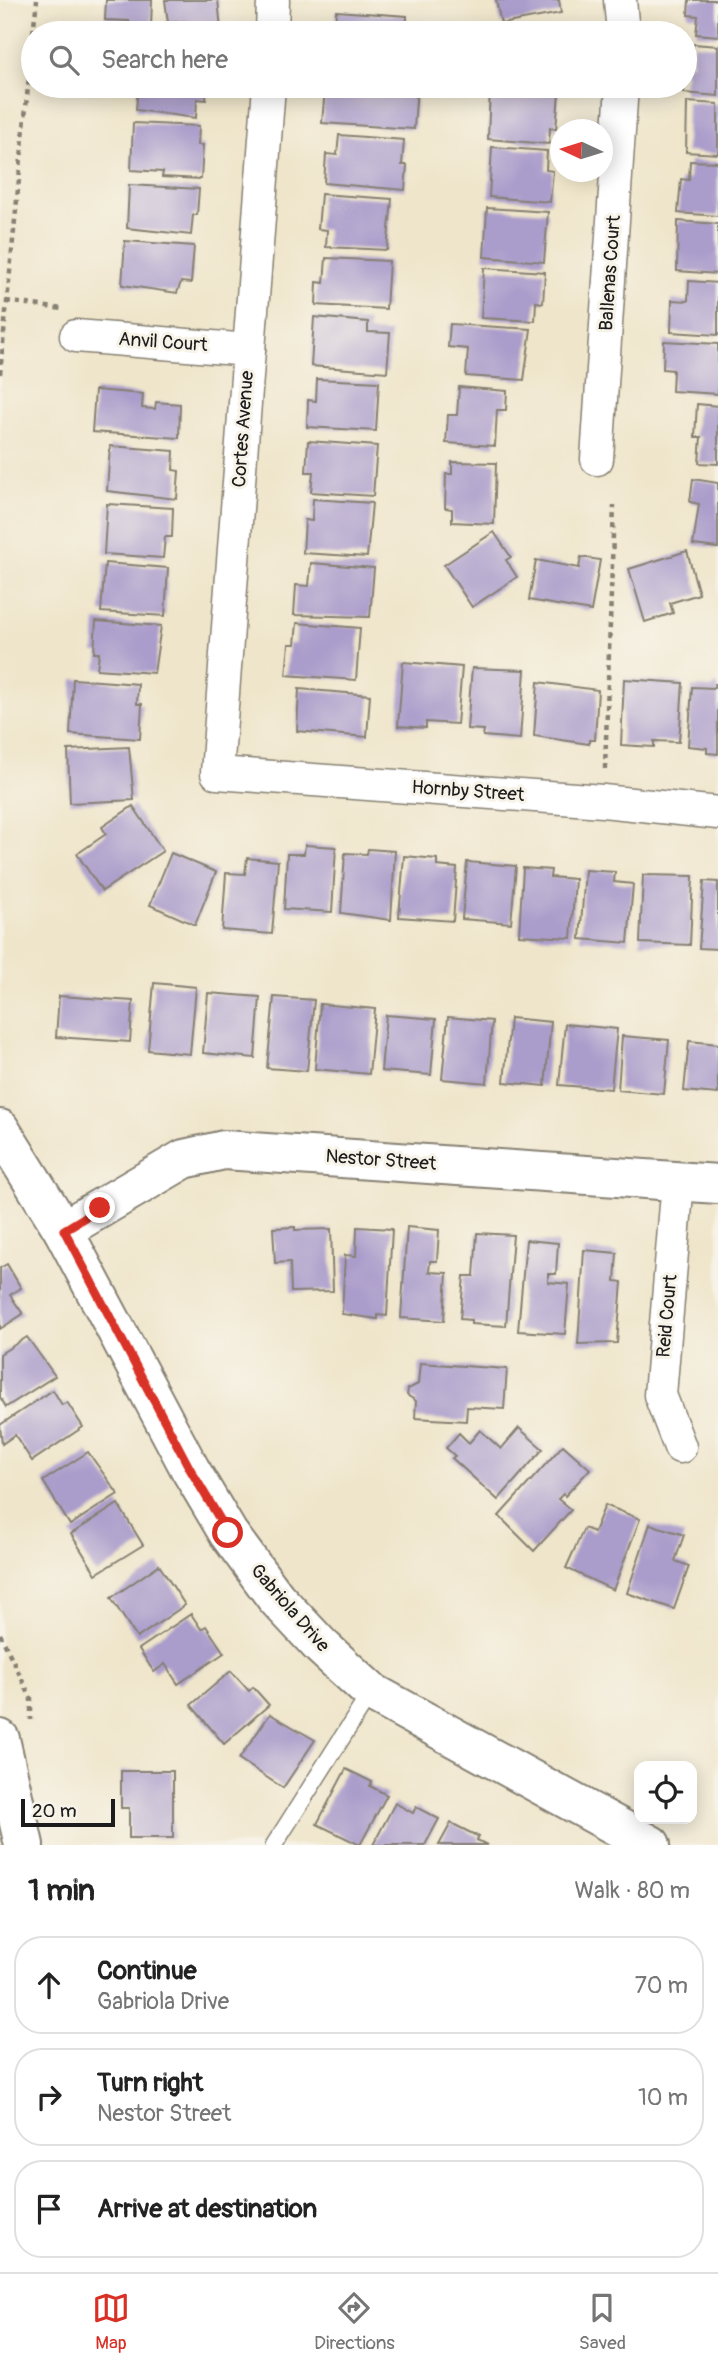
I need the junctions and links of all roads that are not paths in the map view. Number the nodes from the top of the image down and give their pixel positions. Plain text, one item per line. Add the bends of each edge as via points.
1 (273, 0) edge
2 (620, 0) edge
3 (272, 21) edge
4 (622, 21) edge
5 (268, 98) edge
6 (621, 98) edge
7 (76, 336) road end
8 (249, 350) junction
9 (597, 459) dead end
10 (217, 773) joint
11 (718, 813) edge
12 (0, 1129) edge
13 (678, 1181) junction
14 (718, 1184) edge
15 (64, 1230) junction
16 (680, 1447) dead end
17 (370, 1692) junction
18 (15, 1735) edge
19 (24, 1845) edge
20 (274, 1845) edge
21 (651, 1845) edge

1 - 3 street
2 - 4 street
5 - 8 street, Cortes Avenue
6 - 9 street, Ballenas Court
7 - 8 street, Anvil Court
8 - 10 street, Cortes Avenue
10 - 11 street, Hornby Street
12 - 15 street, Gabriola Drive
13 - 14 street, Nestor Street
13 - 15 street, Nestor Street via 225,1150 184,1159
13 - 16 street, Reid Court via 660,1395
15 - 17 street, Gabriola Drive via 228,1533 276,1598
17 - 20 lane
17 - 21 street, Gabriola Drive
18 - 19 street

